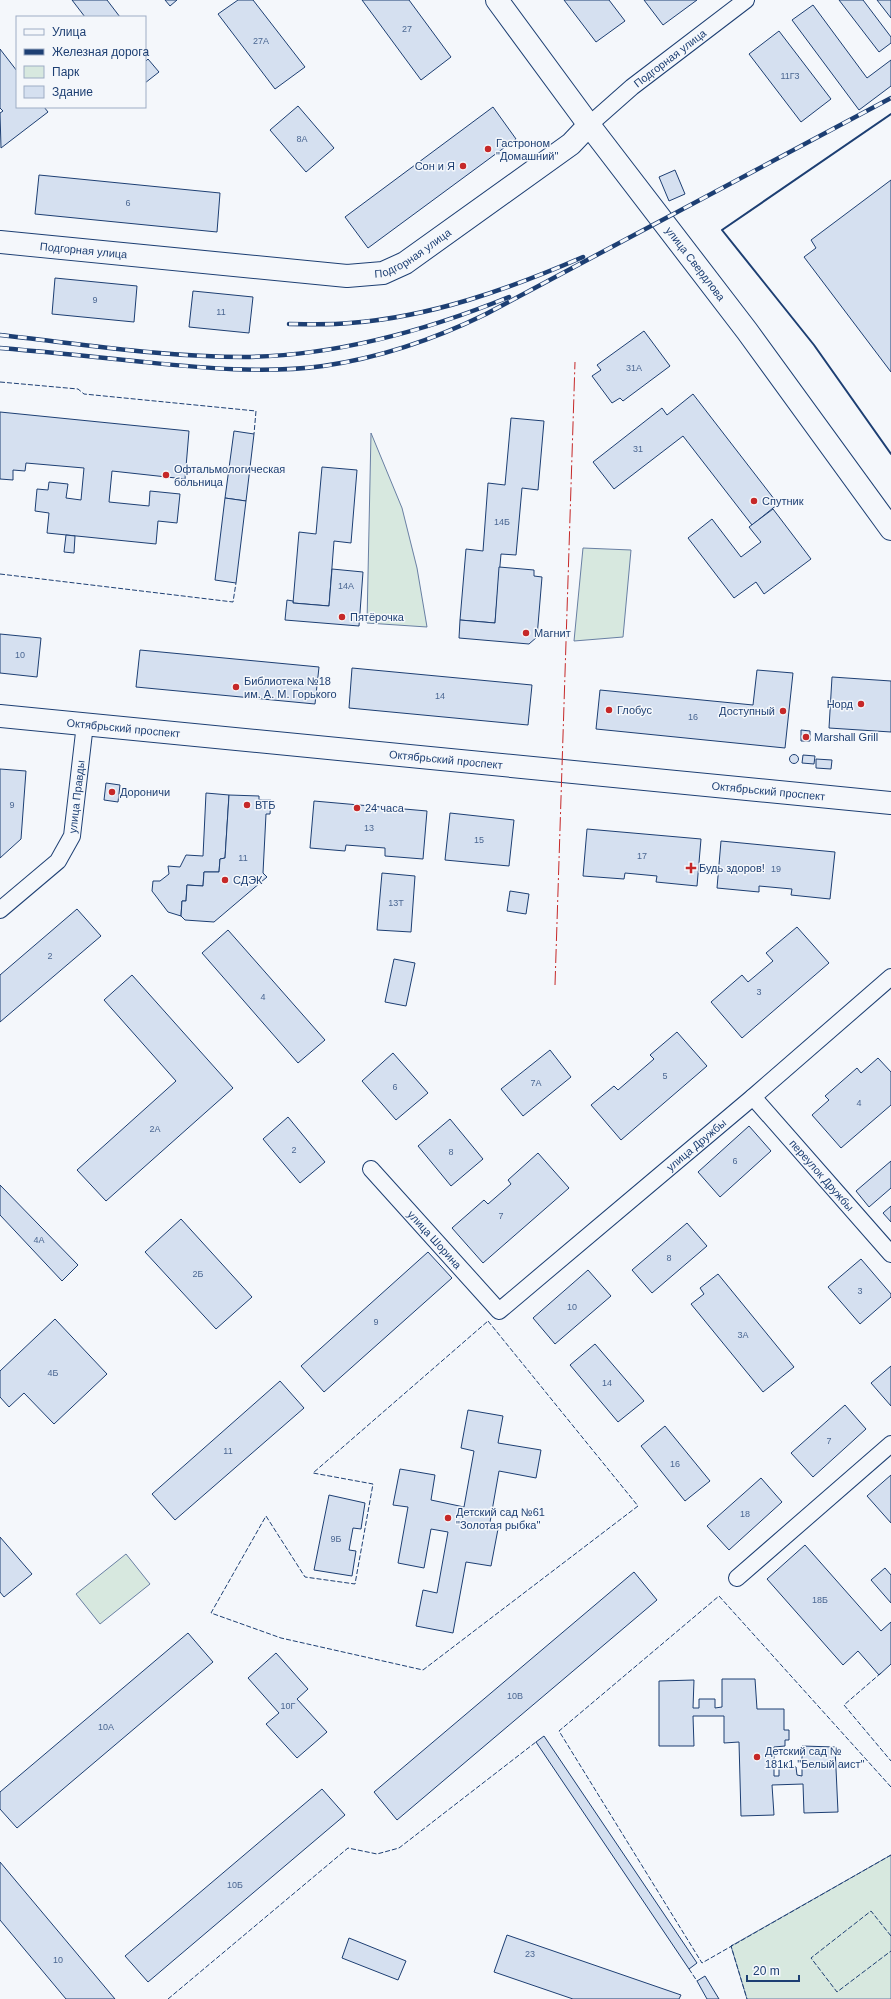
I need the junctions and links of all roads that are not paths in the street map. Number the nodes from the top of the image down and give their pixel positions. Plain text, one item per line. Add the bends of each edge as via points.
1 (498, 0) edge
2 (746, 0) edge
3 (589, 125) junction
4 (0, 242) edge
5 (891, 529) edge
6 (0, 716) edge
7 (85, 724) junction
8 (891, 803) edge
9 (0, 910) edge
10 (891, 977) edge
11 (753, 1097) junction
12 (371, 1169) dead end
13 (891, 1254) edge
14 (499, 1311) joint
15 (891, 1444) edge
16 (737, 1578) dead end

1 - 3 street, улица Свердлова
2 - 3 street, Подгорная улица via 632,86
3 - 4 street, Подгорная улица via 571,144 404,263 383,273 347,276
3 - 5 street, улица Свердлова via 747,331
6 - 7 street, Октябрьский проспект
7 - 8 street, Октябрьский проспект
7 - 9 street, улица Правды via 72,836 58,861
10 - 11 street, улица Дружбы
11 - 13 street, переулок Дружбы
11 - 14 street, улица Дружбы
12 - 14 street, улица Шорина
15 - 16 street

